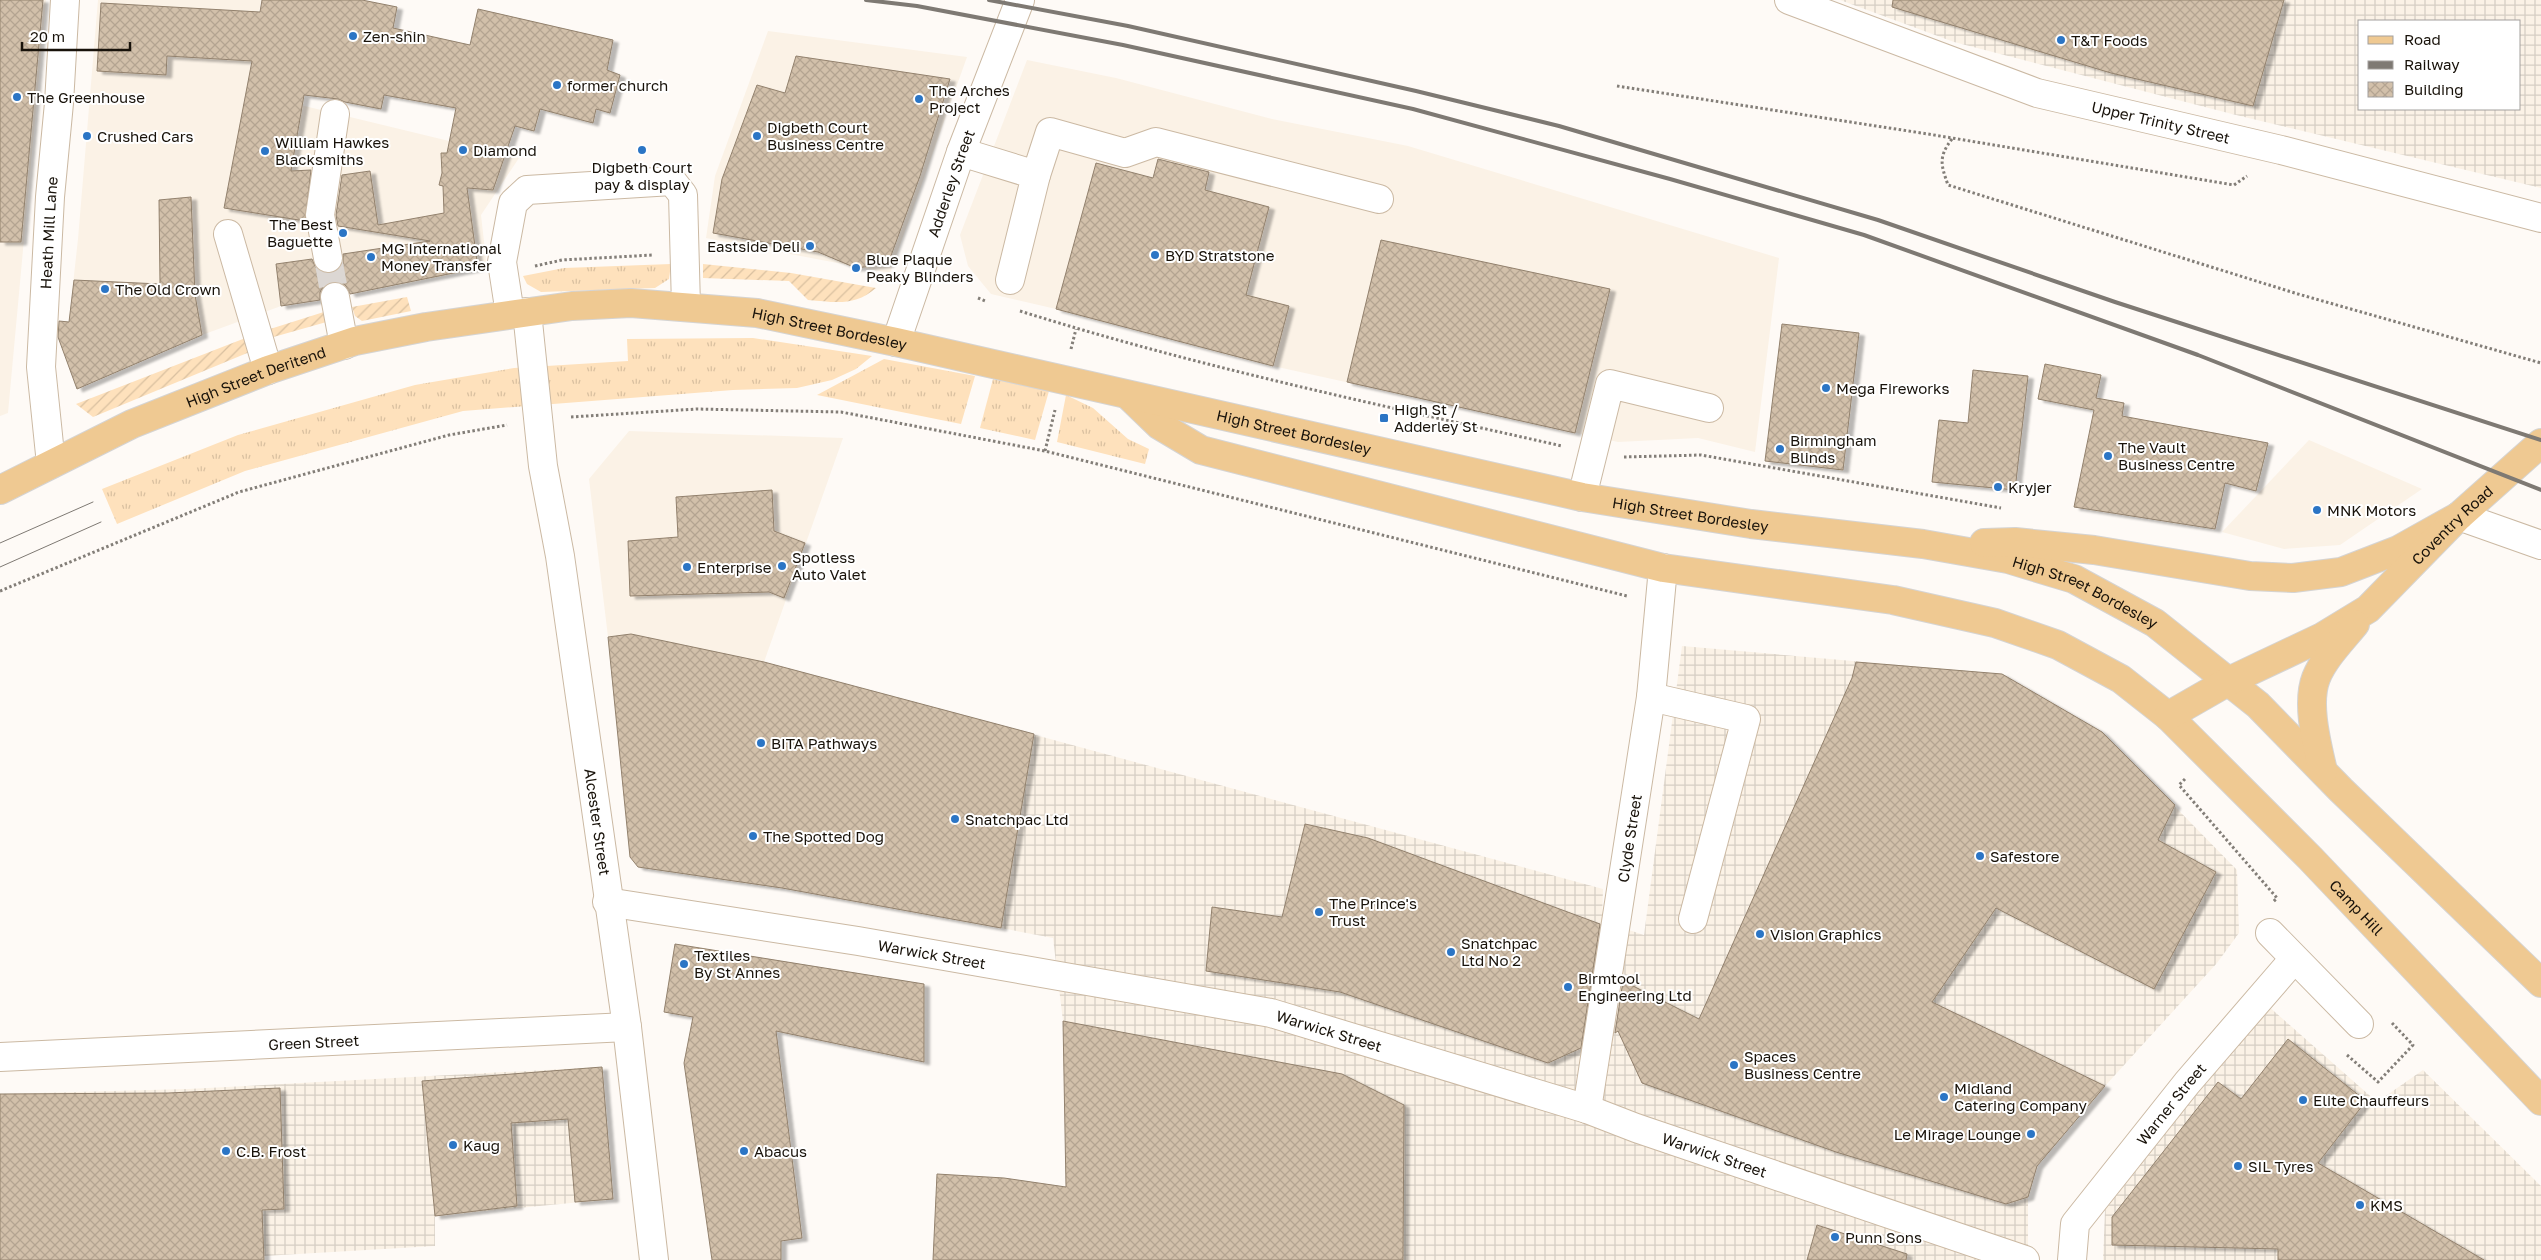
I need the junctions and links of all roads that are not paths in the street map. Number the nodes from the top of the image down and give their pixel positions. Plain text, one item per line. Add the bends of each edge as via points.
1 (65, 0) edge
2 (1020, 0) edge
3 (1789, 0) edge
4 (335, 114) dead end
5 (961, 152) junction
6 (1036, 175) junction
7 (1379, 199) dead end
8 (2541, 218) edge
9 (228, 234) dead end
10 (328, 258) tunnel mouth
11 (1010, 280) dead end
12 (335, 297) tunnel mouth
13 (686, 306) junction
14 (518, 313) junction
15 (896, 342) junction
16 (344, 345) junction
17 (268, 370) junction
18 (1128, 396) junction
19 (1708, 408) dead end
20 (2541, 443) edge
21 (50, 464) junction
22 (0, 490) edge
23 (1582, 497) junction
24 (2460, 516) junction
25 (1923, 544) junction
26 (2541, 545) edge
27 (1663, 568) junction
28 (2368, 609) junction
29 (2229, 681) junction
30 (1651, 697) junction
31 (2168, 716) junction
32 (2323, 771) junction
33 (608, 902) junction
34 (1693, 918) dead end
35 (2270, 933) dead end
36 (2294, 959) junction
37 (2541, 983) edge
38 (2359, 1024) dead end
39 (626, 1027) junction
40 (0, 1057) edge
41 (2541, 1101) edge
42 (1587, 1109) junction
43 (654, 1260) edge
44 (2024, 1260) edge
45 (2072, 1260) edge

1 - 21 street, Heath Mill Lane via 41,367
2 - 5 street, Adderley Street
3 - 8 street, Upper Trinity Street via 2037,93 2281,150
4 - 10 street via 320,215
5 - 6 street
5 - 15 street, Adderley Street
6 - 7 street via 1050,132 1125,153 1156,142
6 - 11 street
9 - 17 street
12 - 16 street
13 - 14 main road, High Street Bordesley via 631,303
13 - 14 street, Alcester Street via 684,195 672,182 527,190 513,203 502,262
13 - 15 main road, High Street Bordesley via 757,312
14 - 16 main road, High Street Deritend via 426,327
14 - 33 street, Alcester Street via 560,556
15 - 18 main road, High Street Bordesley
16 - 17 main road, High Street Deritend
17 - 21 main road, High Street Deritend via 132,424
18 - 23 main road, High Street Bordesley
18 - 27 main road, High Street Bordesley via 1159,425 1201,450
19 - 23 street via 1610,384
20 - 24 main road, Coventry Road
21 - 22 main road, High Street Deritend
23 - 25 main road, High Street Bordesley via 1751,524
24 - 25 main road via 2398,550 2341,572 2293,578 2250,576 2094,550 2015,542
24 - 26 street
24 - 28 main road, Coventry Road
25 - 29 main road, High Street Bordesley via 2008,559 2074,580 2155,624
27 - 30 street, Clyde Street
27 - 31 main road, High Street Bordesley via 1893,600 1995,623 2058,645 2121,679
28 - 29 main road, Coventry Road via 2300,648
28 - 32 main road, Coventry Road via 2334,648 2316,678 2313,724
29 - 31 main road, Coventry Road
29 - 32 main road via 2258,705
30 - 34 street via 1746,719
30 - 42 street, Clyde Street
31 - 41 main road, Camp Hill via 2316,865
32 - 37 main road
33 - 39 street, Alcester Street
33 - 42 street, Warwick Street via 858,941 1271,1013
35 - 36 street
36 - 38 street
36 - 45 street, Warner Street via 2187,1083 2075,1224
39 - 40 street, Green Street
39 - 43 street, Alcester Street
42 - 44 street, Warwick Street

